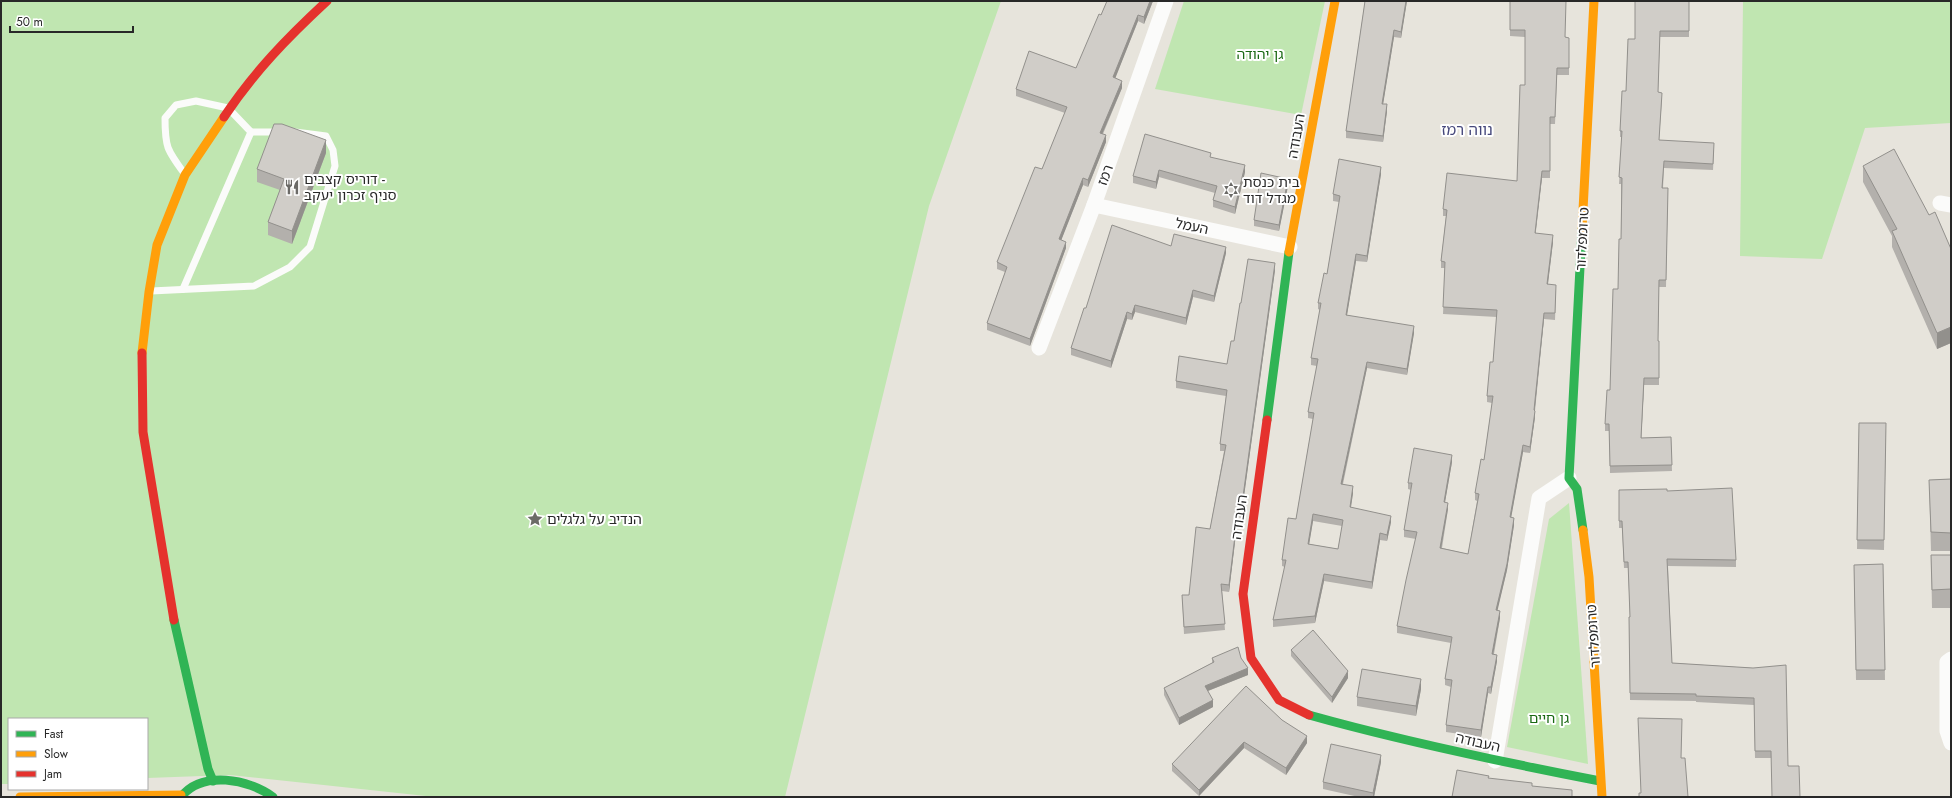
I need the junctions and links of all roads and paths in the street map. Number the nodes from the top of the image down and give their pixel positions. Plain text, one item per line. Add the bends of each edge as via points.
1 (327, 1) edge
2 (1166, 1) edge
3 (1335, 1) edge
4 (1594, 1) edge
5 (228, 108) junction
6 (251, 132) junction
7 (186, 174) junction
8 (1094, 206) junction
9 (1290, 247) junction
10 (183, 289) junction
11 (149, 292) junction
12 (1039, 348) dead end
13 (1569, 478) junction
14 (1951, 659) edge
15 (1951, 743) edge
16 (1495, 761) junction
17 (213, 781) junction
18 (1600, 781) junction
19 (181, 796) edge
20 (20, 797) edge
21 (273, 797) edge
22 (1602, 797) edge

1 - 5 street via 284,41
2 - 8 street, רמז
3 - 9 street, העבודה
4 - 13 street, טרומפלדור
5 - 6 lane
5 - 7 street
5 - 7 lane via 196,101 176,105 165,118 165,142 173,159
6 - 10 lane
6 - 10 lane via 304,132 326,136 333,150 335,166 310,247 290,266 254,286
7 - 11 street via 157,245
8 - 9 street, העמל
8 - 12 street, רמז
9 - 16 street, העבודה via 1243,594 1251,658 1279,700 1305,714
10 - 11 lane
11 - 17 street via 141,363 143,432 172,609
13 - 16 street via 1539,498
13 - 18 street, טרומפלדור via 1577,489 1589,577
14 - 15 street via 1947,662 1947,731
16 - 18 street, העבודה
17 - 19 street via 190,787
17 - 21 street via 241,782 261,788
18 - 22 street, טרומפלדור
19 - 20 street

